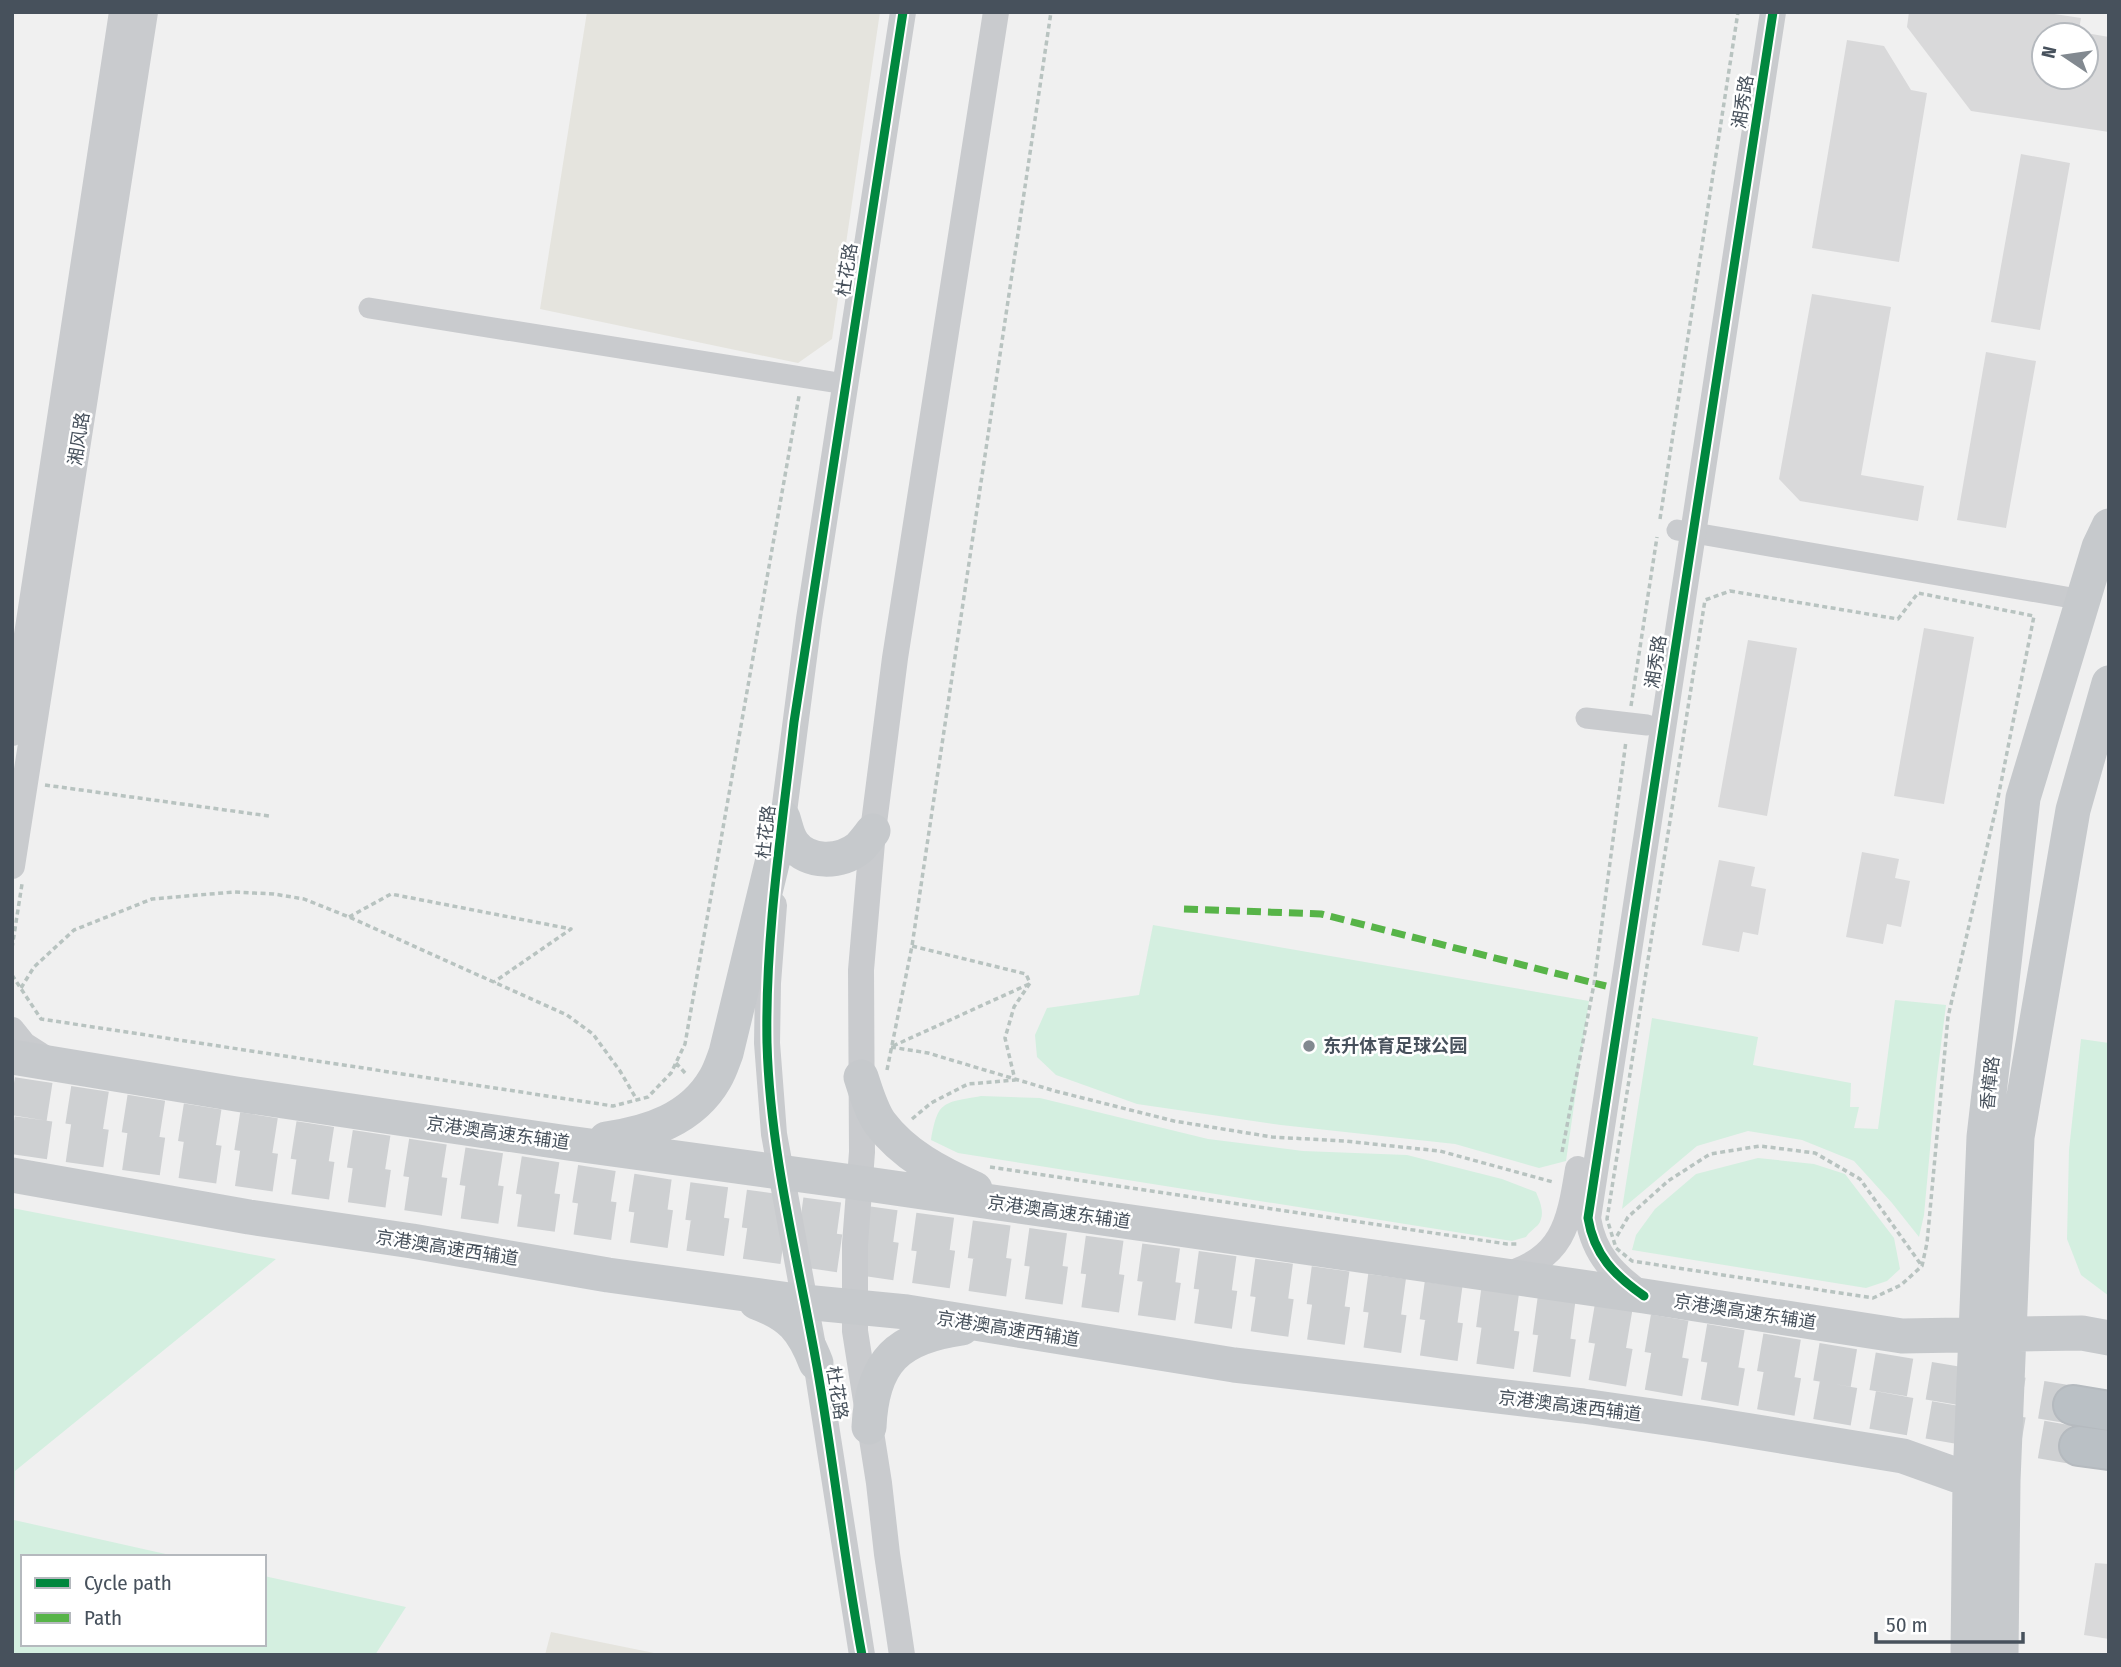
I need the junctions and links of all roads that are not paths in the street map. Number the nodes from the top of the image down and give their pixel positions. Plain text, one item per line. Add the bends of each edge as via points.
1 (122, 12) edge
2 (145, 12) edge
3 (903, 12) edge
4 (996, 12) edge
5 (1756, 12) edge
6 (1773, 12) edge
7 (369, 309) dead end
8 (845, 384) junction
9 (2109, 526) edge
10 (1685, 532) junction
11 (2083, 600) junction
12 (2109, 683) edge
13 (1586, 718) dead end
14 (1638, 723) junction
15 (12, 733) edge
16 (783, 818) junction
17 (873, 831) junction
18 (17, 873) edge
19 (12, 1030) edge
20 (12, 1057) edge
21 (54, 1063) junction
22 (875, 1080) junction
23 (568, 1143) junction
24 (781, 1172) junction
25 (12, 1175) edge
26 (860, 1182) junction
27 (1014, 1205) junction
28 (1500, 1276) junction
29 (713, 1289) junction
30 (1644, 1296) junction
31 (804, 1302) junction
32 (854, 1306) junction
33 (987, 1326) junction
34 (1993, 1335) junction
35 (2109, 1338) edge
36 (816, 1363) junction
37 (869, 1427) junction
38 (1987, 1481) junction
39 (862, 1655) edge
40 (902, 1655) edge
41 (1968, 1655) edge
42 (2001, 1655) edge

1 - 15 street, 湘风路
2 - 18 street, 湘风路
3 - 8 street, 杜花路
4 - 17 street, 杜花路 via 895,658
5 - 10 street, 湘秀路
6 - 10 street, 湘秀路
7 - 8 street
8 - 16 street, 杜花路
9 - 11 main road, 香樟路
10 - 11 street
10 - 14 street, 湘秀路
10 - 30 street, 湘秀路 via 1588,1218 1600,1255
11 - 34 main road, 香樟路 via 2023,798 1984,1138
12 - 34 main road, 香樟路 via 2073,810 2017,1137
13 - 14 street
14 - 28 street, 湘秀路 via 1566,1226 1544,1258
16 - 17 main road via 795,847 820,859 850,853
16 - 23 main road via 729,1041 715,1079 688,1109 651,1130
16 - 24 street, 杜花路 via 767,1044
17 - 22 street, 杜花路 via 861,970
19 - 21 street via 24,1045
20 - 21 main road, 京港澳高速东辅道
21 - 23 main road, 京港澳高速东辅道
22 - 26 street, 杜花路
22 - 27 main road via 879,1121 913,1156
23 - 24 main road, 京港澳高速东辅道
24 - 26 main road, 京港澳高速东辅道
24 - 31 street, 杜花路
25 - 29 main road, 京港澳高速西辅道
26 - 27 main road, 京港澳高速东辅道
26 - 32 street, 杜花路
27 - 28 main road, 京港澳高速东辅道
28 - 30 main road, 京港澳高速东辅道
29 - 31 main road, 京港澳高速西辅道
29 - 36 main road via 760,1303 787,1317 807,1340
30 - 34 main road, 京港澳高速东辅道 via 1902,1336
31 - 32 main road, 京港澳高速西辅道
31 - 36 street, 杜花路
32 - 33 main road, 京港澳高速西辅道
32 - 37 street, 杜花路
33 - 37 main road via 950,1329 913,1340 896,1353 877,1380
33 - 38 main road, 京港澳高速西辅道 via 1234,1365 1708,1424 1903,1456
34 - 35 main road, 京港澳高速东辅道 via 2081,1333
34 - 38 main road, 香樟路
36 - 39 street, 杜花路
37 - 40 street, 杜花路
38 - 41 main road, 香樟路
38 - 42 main road, 香樟路

